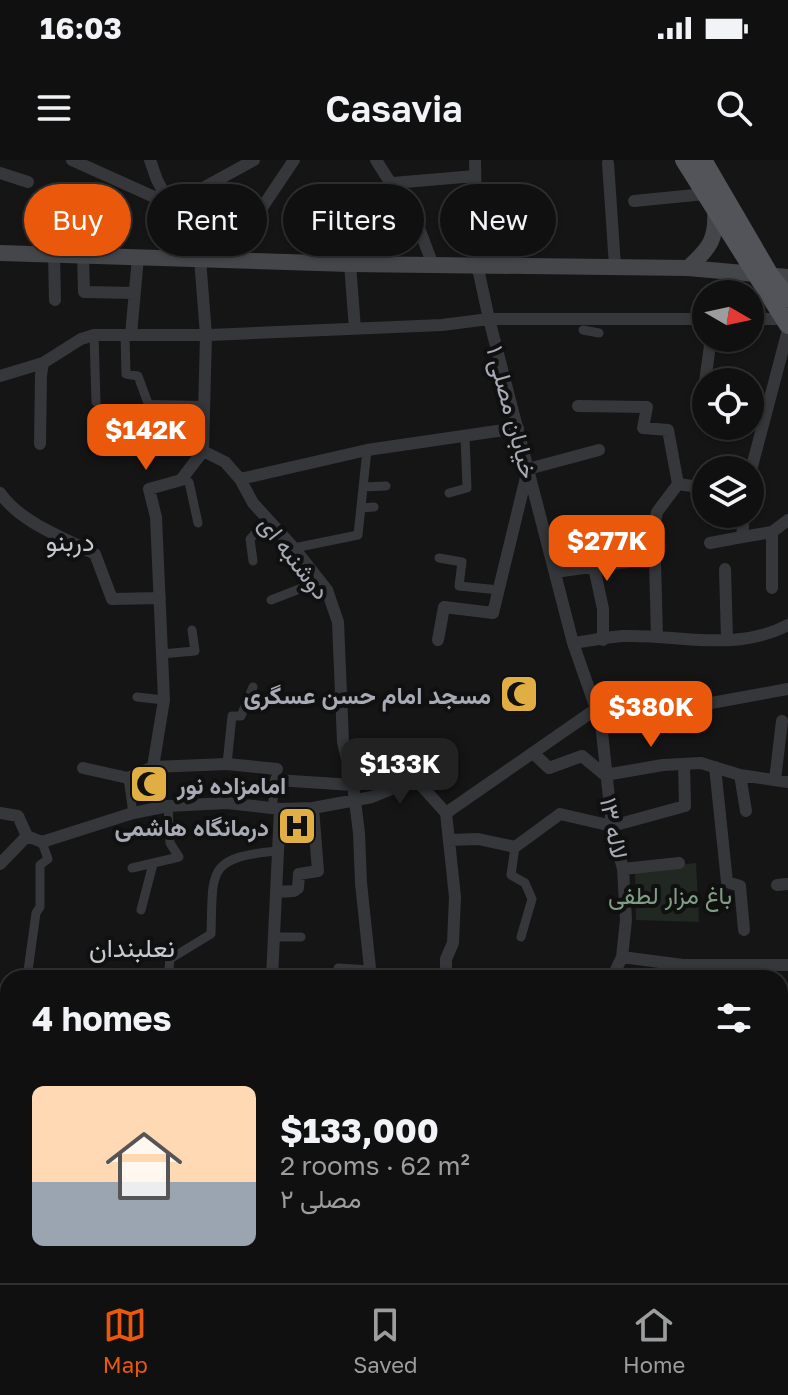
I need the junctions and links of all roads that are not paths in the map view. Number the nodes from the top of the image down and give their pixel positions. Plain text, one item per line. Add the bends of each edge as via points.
1 (72, 160) edge
2 (150, 160) edge
3 (254, 160) edge
4 (294, 160) edge
5 (376, 160) edge
6 (475, 160) edge
7 (684, 160) edge
8 (703, 160) edge
9 (608, 163) dead end
10 (0, 173) edge
11 (475, 176) junction
12 (28, 182) dead end
13 (393, 183) junction
14 (159, 184) edge
15 (210, 184) edge
16 (147, 194) edge
17 (634, 201) dead end
18 (710, 202) junction
19 (0, 253) edge
20 (24, 253) edge
21 (54, 256) edge
22 (83, 256) edge
23 (110, 256) edge
24 (198, 256) edge
25 (138, 257) junction
26 (200, 259) junction
27 (227, 260) junction
28 (350, 264) junction
29 (477, 264) junction
30 (433, 265) junction
31 (615, 266) junction
32 (688, 268) junction
33 (771, 276) edge
34 (134, 293) junction
35 (788, 298) edge
36 (55, 300) dead end
37 (489, 319) junction
38 (692, 319) edge
39 (764, 321) edge
40 (787, 325) edge
41 (355, 329) junction
42 (583, 330) dead end
43 (599, 333) dead end
44 (94, 335) junction
45 (128, 335) junction
46 (206, 335) junction
47 (43, 363) junction
48 (0, 376) edge
49 (96, 402) dead end
50 (149, 406) joint
51 (578, 406) dead end
52 (204, 407) junction
53 (518, 428) junction
54 (465, 436) junction
55 (40, 444) dead end
56 (367, 450) junction
57 (599, 450) dead end
58 (203, 451) junction
59 (754, 456) edge
60 (528, 469) junction
61 (240, 479) junction
62 (181, 480) junction
63 (678, 484) junction
64 (386, 486) dead end
65 (692, 486) edge
66 (363, 487) junction
67 (0, 493) edge
68 (449, 493) dead end
69 (374, 507) dead end
70 (361, 508) junction
71 (268, 520) junction
72 (788, 520) edge
73 (198, 523) dead end
74 (743, 528) edge
75 (597, 530) dead end
76 (772, 532) junction
77 (742, 537) junction
78 (710, 543) dead end
79 (548, 544) junction
80 (294, 548) junction
81 (439, 558) dead end
82 (655, 558) junction
83 (253, 561) dead end
84 (594, 567) junction
85 (725, 569) dead end
86 (555, 572) junction
87 (320, 581) junction
88 (772, 588) dead end
89 (499, 590) junction
90 (160, 598) junction
91 (271, 600) dead end
92 (788, 625) edge
93 (192, 630) dead end
94 (657, 637) junction
95 (438, 640) dead end
96 (603, 640) junction
97 (727, 640) junction
98 (573, 643) junction
99 (161, 654) junction
100 (253, 687) dead end
101 (788, 689) edge
102 (137, 697) dead end
103 (164, 700) junction
104 (596, 709) junction
105 (782, 721) dead end
106 (601, 723) junction
107 (533, 753) junction
108 (347, 757) junction
109 (227, 764) junction
110 (684, 764) junction
111 (153, 767) junction
112 (715, 767) junction
113 (83, 768) dead end
114 (277, 774) junction
115 (605, 775) junction
116 (740, 775) junction
117 (128, 778) junction
118 (781, 781) edge
119 (353, 785) junction
120 (398, 787) junction
121 (355, 800) junction
122 (168, 806) junction
123 (313, 808) junction
124 (276, 809) junction
125 (746, 811) dead end
126 (0, 813) edge
127 (133, 813) junction
128 (446, 813) junction
129 (612, 826) junction
130 (27, 836) junction
131 (449, 840) junction
132 (42, 842) junction
133 (515, 847) junction
134 (278, 851) junction
135 (679, 863) dead end
136 (0, 864) edge
137 (153, 864) junction
138 (132, 868) dead end
139 (623, 869) junction
140 (277, 892) junction
141 (141, 910) dead end
142 (744, 930) dead end
143 (274, 937) junction
144 (301, 937) dead end
145 (521, 937) dead end
146 (622, 957) junction
147 (788, 965) edge
148 (338, 968) dead end
149 (28, 970) edge
150 (169, 970) edge
151 (272, 970) edge
152 (349, 970) edge
153 (370, 970) edge
154 (446, 970) edge
155 (616, 970) edge
156 (687, 970) edge

1 - 16 street
2 - 14 street
3 - 15 street
4 - 27 street
5 - 13 street
6 - 11 street, خیابان مصلی ۱
7 - 18 main road
8 - 33 main road
9 - 31 street
10 - 12 street
11 - 13 street
11 - 29 street, خیابان مصلی ۱
13 - 30 street
17 - 18 street
18 - 32 main road via 716,230
18 - 33 main road
19 - 20 main road
21 - 36 street
22 - 34 street via 84,292
23 - 25 main road
24 - 26 street
25 - 26 main road
25 - 34 street
26 - 27 main road
26 - 46 street
27 - 28 main road
28 - 30 main road
28 - 41 street
29 - 30 main road
29 - 31 main road
29 - 37 street, خیابان مصلی ۱
31 - 32 main road
32 - 33 main road
33 - 35 main road
33 - 40 main road
34 - 45 street
37 - 38 street
37 - 41 street
37 - 53 street, خیابان مصلی ۱
39 - 40 street
40 - 59 street
41 - 46 street
42 - 43 street
44 - 45 street
44 - 47 street
44 - 49 street
45 - 46 street
45 - 50 street via 126,374 138,376
46 - 52 street
47 - 48 street
47 - 55 street
50 - 52 street
51 - 63 street via 647,407 643,428 668,430
52 - 58 street
53 - 54 street
53 - 60 street, خیابان مصلی ۱
54 - 56 street
54 - 68 street via 467,488
56 - 61 street
56 - 66 street
57 - 60 street
58 - 61 street, دوشنبه ای via 225,462
58 - 62 street
60 - 79 street, خیابان مصلی ۱
60 - 89 street
61 - 71 street, دوشنبه ای
62 - 73 street via 189,482
62 - 90 street via 149,489 156,517
63 - 65 street
63 - 82 street via 657,512 651,542
64 - 66 street
66 - 70 street
67 - 90 street via 30,520 95,554 112,599
69 - 70 street
70 - 80 street via 358,535
71 - 80 street, دوشنبه ای
71 - 83 street via 250,539
72 - 76 street
74 - 77 street
75 - 79 street
76 - 77 street
76 - 88 street
77 - 78 street
79 - 86 street, خیابان مصلی ۱
80 - 87 street, دوشنبه ای
81 - 89 street via 462,562 459,586
82 - 84 street
82 - 94 street
84 - 86 street
84 - 96 street
85 - 97 street
86 - 98 street, خیابان مصلی ۱
87 - 91 street
87 - 108 street, دوشنبه ای via 338,622
89 - 95 street via 493,613 444,607
90 - 99 street
92 - 97 street via 761,636
93 - 99 street via 195,651
94 - 96 street
94 - 97 street
96 - 98 street
98 - 104 street, خیابان مصلی ۱
99 - 103 street
100 - 109 street via 241,716 232,716
101 - 106 street
102 - 103 street
103 - 111 street
104 - 106 street, لاله ۱۳
104 - 107 street
105 - 118 street
106 - 115 street, لاله ۱۳
107 - 115 street via 549,768 582,756
107 - 128 street
108 - 119 street, دوشنبه ای
108 - 120 street via 376,758
109 - 111 street
109 - 114 street
110 - 112 street
110 - 115 street
110 - 129 street via 685,806
111 - 117 street
112 - 116 street
112 - 142 street via 727,882 740,886
113 - 117 street
114 - 119 street
114 - 124 street
115 - 129 street, لاله ۱۳
116 - 118 street
116 - 125 street
117 - 127 street
119 - 121 street, دوشنبه ای
120 - 121 street
120 - 128 street via 419,783
121 - 123 street
121 - 153 street, دوشنبه ای
122 - 124 street via 227,803
122 - 127 street
122 - 137 street via 170,843 179,857
123 - 124 street
123 - 140 street via 318,871 299,874 294,891
124 - 134 street
126 - 130 street via 18,816
127 - 132 street
128 - 131 street
129 - 133 street via 560,814
129 - 139 street, لاله ۱۳
130 - 132 street
130 - 136 street
131 - 133 street via 478,839
131 - 154 street via 455,897
132 - 149 street via 48,859 40,865 40,907
133 - 145 street via 511,875 525,883 532,899
134 - 140 street
134 - 150 street via 226,862 213,878 211,934 170,959
135 - 139 street
137 - 138 street
137 - 141 street
139 - 146 street, لاله ۱۳
140 - 143 street
143 - 144 street
143 - 151 street
146 - 155 street, لاله ۱۳
146 - 156 street
147 - 156 street
148 - 152 street

